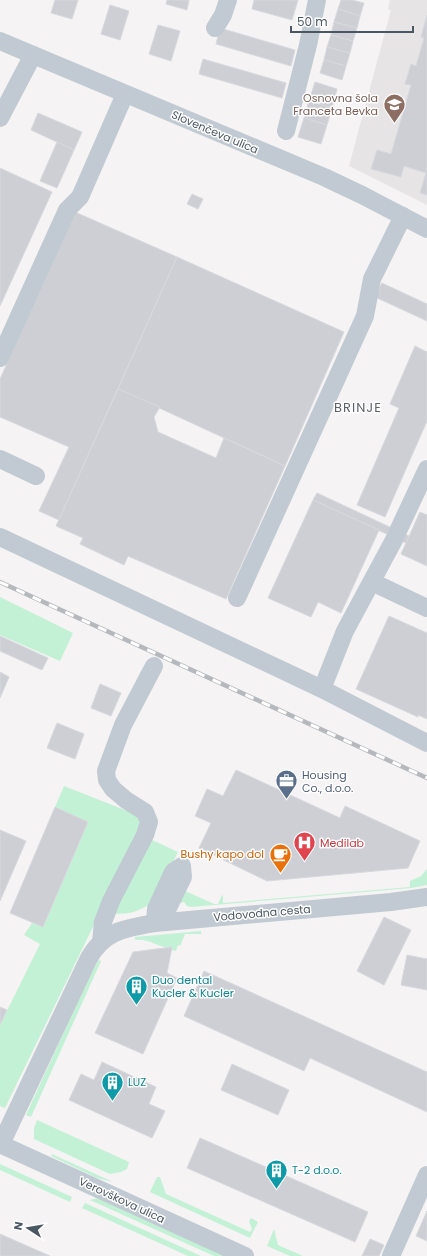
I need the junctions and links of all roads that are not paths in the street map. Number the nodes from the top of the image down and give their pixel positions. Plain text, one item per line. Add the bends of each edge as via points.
1 (228, 0) edge
2 (317, 0) edge
3 (215, 28) dead end
4 (0, 41) edge
5 (33, 55) junction
6 (125, 94) junction
7 (0, 118) edge
8 (286, 131) dead end
9 (403, 216) junction
10 (427, 229) edge
11 (0, 358) edge
12 (0, 459) edge
13 (427, 469) edge
14 (36, 476) dead end
15 (0, 537) edge
16 (372, 582) junction
17 (236, 598) dead end
18 (427, 608) edge
19 (154, 666) dead end
20 (322, 689) junction
21 (427, 743) edge
22 (427, 897) edge
23 (101, 942) junction
24 (1, 1144) edge
25 (427, 1175) edge
26 (245, 1256) edge
27 (391, 1256) edge

1 - 3 street
2 - 8 street
4 - 5 street, Slovenčeva ulica
5 - 6 street, Slovenčeva ulica
5 - 7 street
6 - 9 street, Slovenčeva ulica via 324,177
6 - 11 street via 80,198 67,210
9 - 10 street, Slovenčeva ulica
9 - 17 street via 372,279 365,316
12 - 14 street
13 - 16 street
15 - 20 street
16 - 18 street
16 - 20 street via 345,631
19 - 23 street via 123,725 106,771 107,780 113,789 145,812 149,822 145,835 111,901 103,922
20 - 21 street
22 - 23 street, Vodovodna cesta via 155,923 129,928 112,934
23 - 24 street, Vodovodna cesta via 88,960
24 - 26 street, Verovškova ulica
25 - 27 street

